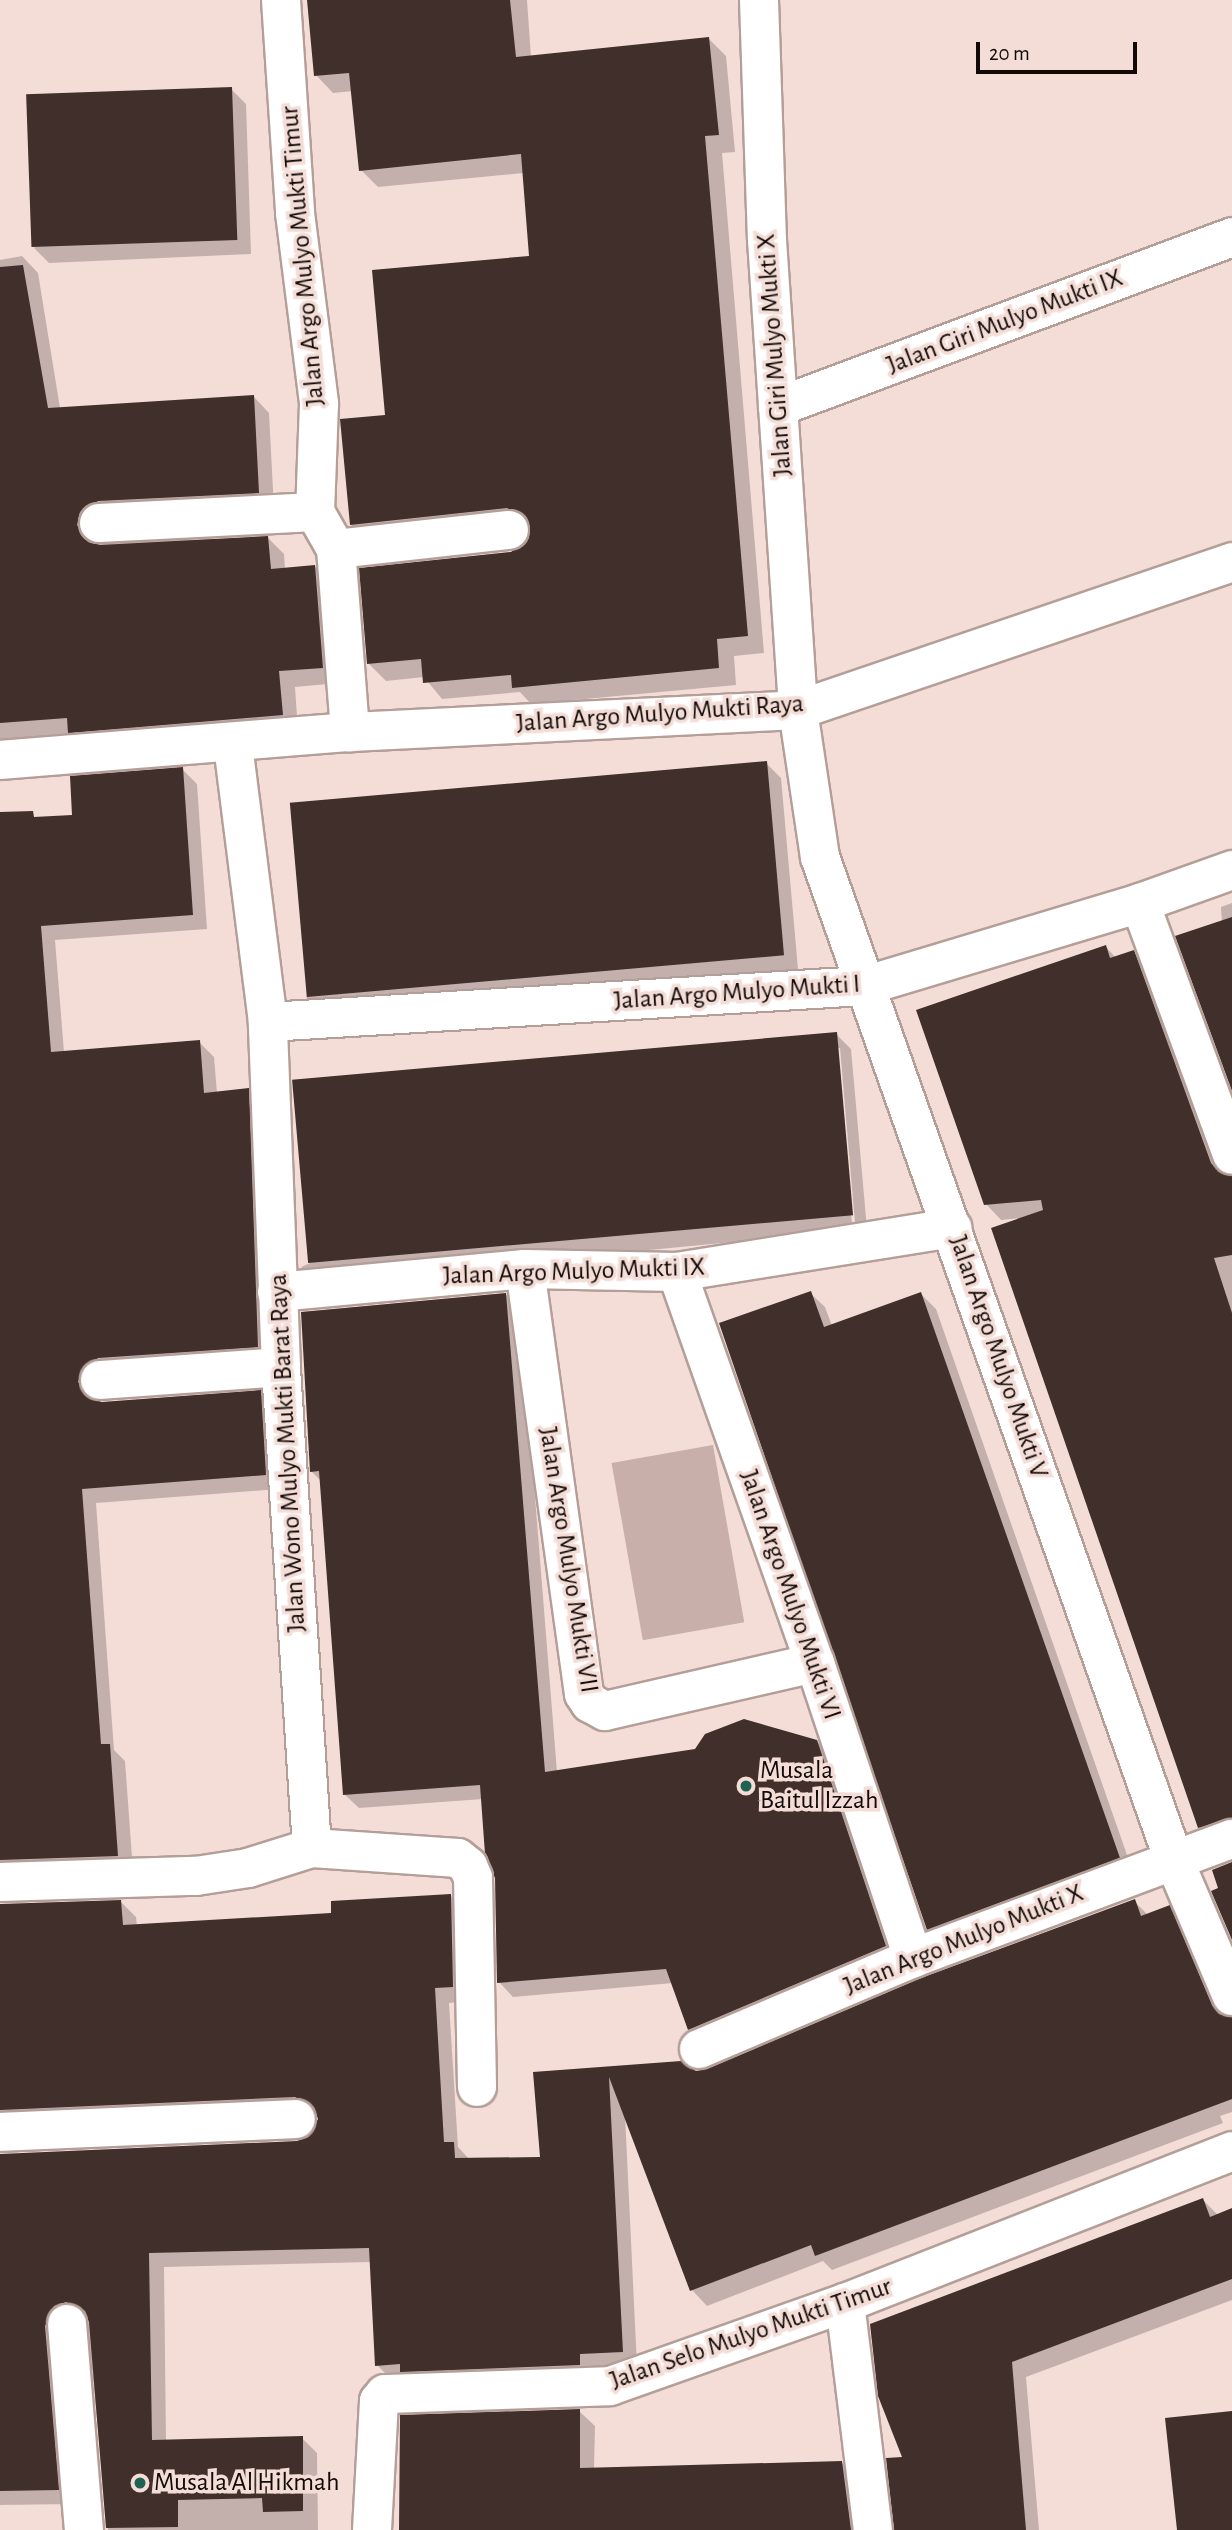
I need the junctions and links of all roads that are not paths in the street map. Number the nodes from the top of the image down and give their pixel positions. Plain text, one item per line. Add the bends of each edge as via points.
1 (281, 0) edge
2 (759, 0) edge
3 (1232, 237) edge
4 (778, 407) junction
5 (315, 512) junction
6 (99, 523) dead end
7 (509, 530) dead end
8 (336, 549) junction
9 (1232, 562) edge
10 (798, 710) junction
11 (350, 732) junction
12 (233, 744) junction
13 (0, 760) edge
14 (1232, 870) edge
15 (1140, 903) junction
16 (864, 986) junction
17 (268, 1022) junction
18 (1232, 1155) edge
19 (953, 1228) junction
20 (525, 1269) junction
21 (677, 1272) junction
22 (277, 1292) junction
23 (281, 1367) junction
24 (100, 1380) dead end
25 (816, 1663) junction
26 (1232, 1839) edge
27 (312, 1848) junction
28 (1174, 1858) junction
29 (0, 1882) edge
30 (913, 1958) junction
31 (1232, 1996) edge
32 (699, 2049) dead end
33 (477, 2087) dead end
34 (296, 2119) dead end
35 (0, 2133) edge
36 (1232, 2151) edge
37 (845, 2303) junction
38 (66, 2324) dead end
39 (84, 2530) edge
40 (372, 2530) edge
41 (873, 2530) edge

1 - 5 street, Jalan Argo Mulyo Mukti Timur via 295,213 319,404
2 - 4 street, Jalan Giri Mulyo Mukti X
3 - 4 street, Jalan Giri Mulyo Mukti IX
4 - 10 street, Jalan Giri Mulyo Mukti X
5 - 6 street
5 - 8 street
7 - 8 street
8 - 11 street
9 - 10 street, Jalan Argo Mulyo Mukti Raya
10 - 11 street, Jalan Argo Mulyo Mukti Raya
10 - 16 street, Jalan Argo Mulyo Mukti V via 820,857
11 - 12 street, Jalan Argo Mulyo Mukti Raya
12 - 13 street, Jalan Argo Mulyo Mukti Raya
12 - 17 street, Jalan Wono Mulyo Mukti Barat Raya
14 - 15 street, Jalan Argo Mulyo Mukti I
15 - 16 street, Jalan Argo Mulyo Mukti I
15 - 18 street
16 - 17 street, Jalan Argo Mulyo Mukti I
16 - 19 street, Jalan Argo Mulyo Mukti V
17 - 22 street, Jalan Wono Mulyo Mukti Barat Raya
19 - 21 street, Jalan Argo Mulyo Mukti IX
19 - 28 street, Jalan Argo Mulyo Mukti V
20 - 21 street, Jalan Argo Mulyo Mukti IX
20 - 22 street, Jalan Argo Mulyo Mukti IX
20 - 25 street, Jalan Argo Mulyo Mukti VII via 584,1694 590,1703 605,1711
21 - 25 street, Jalan Argo Mulyo Mukti VI
22 - 23 street, Jalan Wono Mulyo Mukti Barat Raya
23 - 24 street
23 - 27 street, Jalan Wono Mulyo Mukti Barat Raya
25 - 30 street, Jalan Argo Mulyo Mukti VI
26 - 28 street, Jalan Argo Mulyo Mukti X
27 - 29 street via 248,1868 197,1876
27 - 33 street via 458,1858 468,1866 473,1878
28 - 30 street, Jalan Argo Mulyo Mukti X
28 - 31 street, Jalan Argo Mulyo Mukti V
30 - 32 street, Jalan Argo Mulyo Mukti X
34 - 35 street
36 - 37 street, Jalan Selo Mulyo Mukti Timur
37 - 40 street, Jalan Selo Mulyo Mukti Timur via 610,2386 381,2396
37 - 41 street
38 - 39 street

